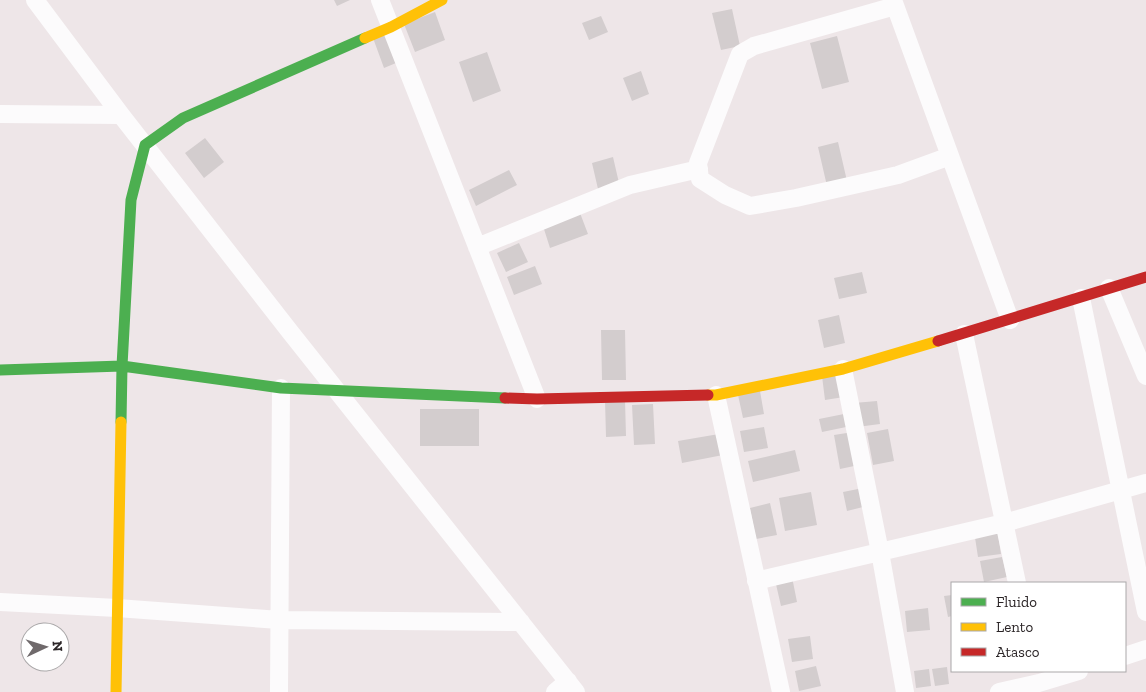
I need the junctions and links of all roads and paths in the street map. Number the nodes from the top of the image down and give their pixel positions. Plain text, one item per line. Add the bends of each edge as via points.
1 (35, 0) edge
2 (380, 0) edge
3 (442, 0) edge
4 (894, 3) edge
5 (391, 27) junction
6 (0, 114) edge
7 (121, 115) junction
8 (144, 145) junction
9 (950, 156) junction
10 (699, 169) junction
11 (477, 247) junction
12 (1146, 277) edge
13 (1109, 288) junction
14 (1080, 298) junction
15 (1010, 320) junction
16 (964, 334) junction
17 (122, 366) junction
18 (843, 369) junction
19 (0, 370) edge
20 (1146, 376) edge
21 (280, 388) junction
22 (337, 392) junction
23 (716, 395) junction
24 (537, 399) junction
25 (1146, 483) edge
26 (1121, 491) junction
27 (1004, 524) junction
28 (880, 552) junction
29 (756, 580) junction
30 (1017, 582) edge
31 (0, 602) edge
32 (117, 608) junction
33 (1146, 612) edge
34 (279, 620) junction
35 (521, 622) junction
36 (1146, 649) edge
37 (1126, 656) edge
38 (1072, 672) edge
39 (1037, 677) edge
40 (566, 688) edge
41 (116, 692) edge
42 (279, 692) edge
43 (781, 692) edge
44 (905, 692) edge
45 (999, 692) edge

1 - 7 street
2 - 5 street
3 - 5 street
4 - 9 street
4 - 10 street via 754,46 740,54 698,164
5 - 8 street via 183,118
5 - 11 street
6 - 7 street
7 - 8 street
8 - 17 street via 131,200
8 - 22 street
9 - 10 street via 898,176 750,206 700,179
9 - 15 street
10 - 11 street via 630,185
11 - 24 street
12 - 13 street
13 - 14 street
13 - 20 street
14 - 15 street
14 - 26 street
15 - 16 street
16 - 18 street
16 - 27 street
17 - 19 street
17 - 21 street
17 - 32 street
18 - 23 street
18 - 28 street
21 - 22 street
21 - 34 street
22 - 24 street
22 - 35 street
23 - 24 street
23 - 29 street
25 - 26 street
26 - 27 street
26 - 33 street
27 - 28 street
27 - 30 street
28 - 29 street
28 - 44 street
29 - 43 street
31 - 32 street
32 - 34 street
32 - 41 street
34 - 35 street
34 - 42 street
35 - 40 street
36 - 37 street
38 - 39 street
39 - 45 street

